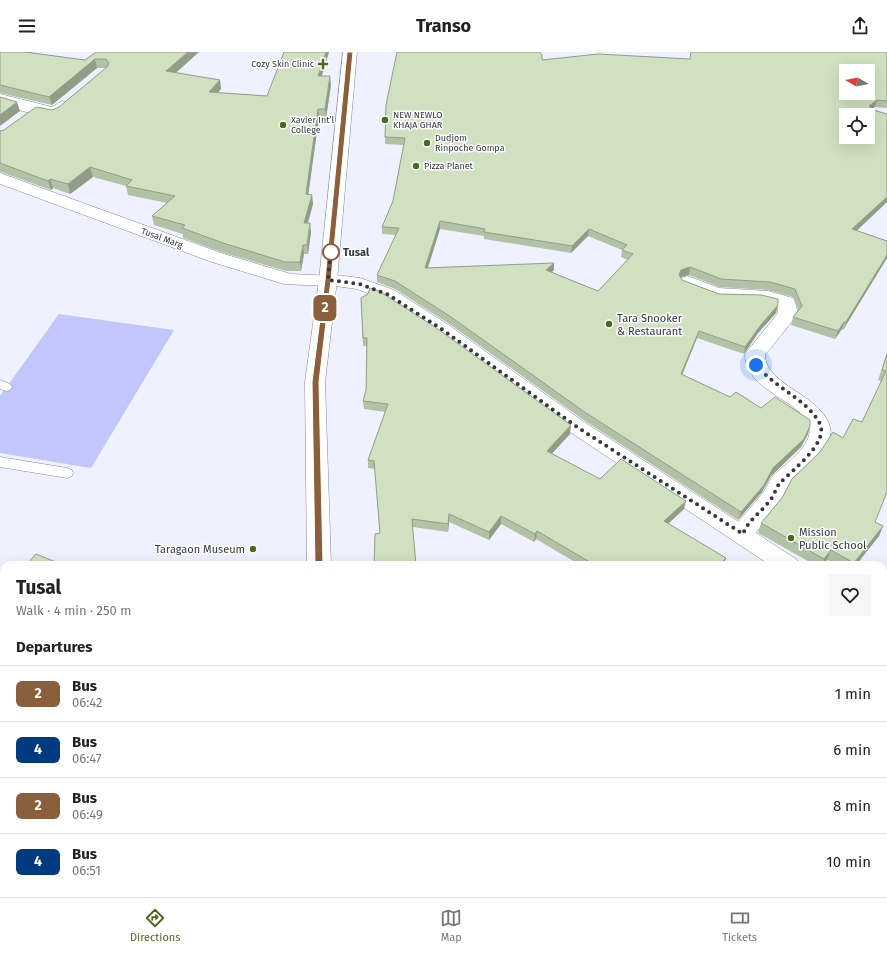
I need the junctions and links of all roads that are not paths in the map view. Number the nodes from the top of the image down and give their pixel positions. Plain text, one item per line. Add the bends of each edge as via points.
1 (350, 52) edge
2 (73, 96) edge
3 (0, 99) edge
4 (35, 109) junction
5 (17, 122) edge
6 (0, 178) edge
7 (328, 280) junction
8 (688, 282) edge
9 (0, 462) edge
10 (67, 473) dead end
11 (743, 534) junction
12 (319, 561) edge
13 (782, 561) edge

1 - 7 street
2 - 4 street via 55,112
3 - 4 street
4 - 5 street
6 - 7 street, Tusal Marg via 225,260 290,280
7 - 11 street, Tusal Marg via 360,284 387,294 443,330 577,427
7 - 12 street via 315,382
8 - 11 street via 717,294 750,294 773,297 786,302 788,314 755,354 756,365 764,375 810,411 820,423 821,436 814,450 779,484 768,503 746,526
9 - 10 lane
11 - 13 street, Tusal Marg

